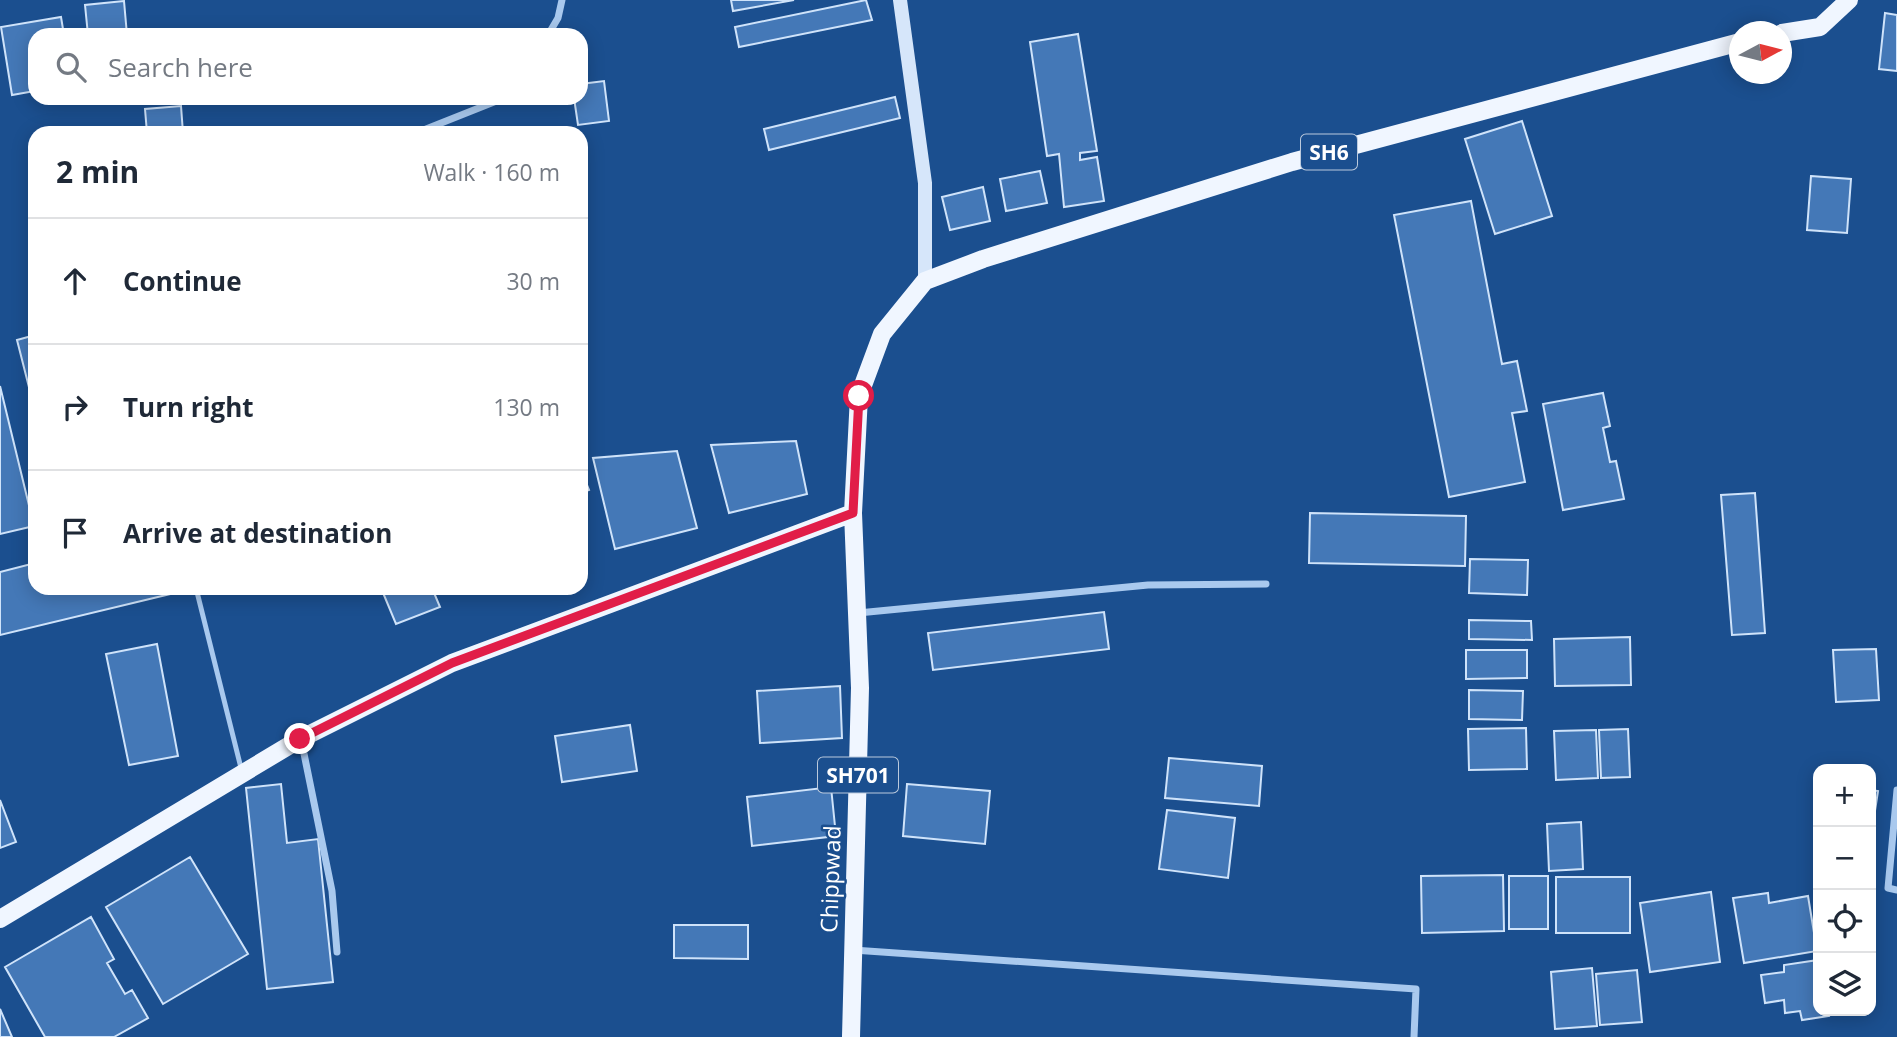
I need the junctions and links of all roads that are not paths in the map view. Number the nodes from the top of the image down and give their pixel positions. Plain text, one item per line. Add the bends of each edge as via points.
1 (562, 0) edge
2 (900, 0) edge
3 (1849, 0) edge
4 (552, 28) edge
5 (1792, 31) edge
6 (1729, 45) edge
7 (486, 105) edge
8 (434, 126) edge
9 (925, 281) junction
10 (853, 513) junction
11 (1266, 584) dead end
12 (198, 595) edge
13 (857, 614) junction
14 (300, 739) junction
15 (243, 774) junction
16 (1897, 790) edge
17 (1897, 890) edge
18 (0, 919) edge
19 (852, 950) junction
20 (337, 952) dead end
21 (851, 1037) edge
22 (1414, 1037) edge

1 - 4 street
2 - 9 street via 925,183
3 - 5 main road via 1820,27
6 - 9 main road, SH6 via 1292,162
7 - 8 street
9 - 10 main road, Chippwad via 882,334 859,396
10 - 13 main road, Chippwad / SH701
10 - 14 main road via 452,663
11 - 13 street via 1148,586
12 - 15 lane
13 - 19 main road, Chippwad / SH701 via 860,688
14 - 15 main road
14 - 20 street via 332,891
15 - 18 main road
16 - 17 street via 1888,888
19 - 21 main road, Chippwad / SH701
19 - 22 street via 1416,989

